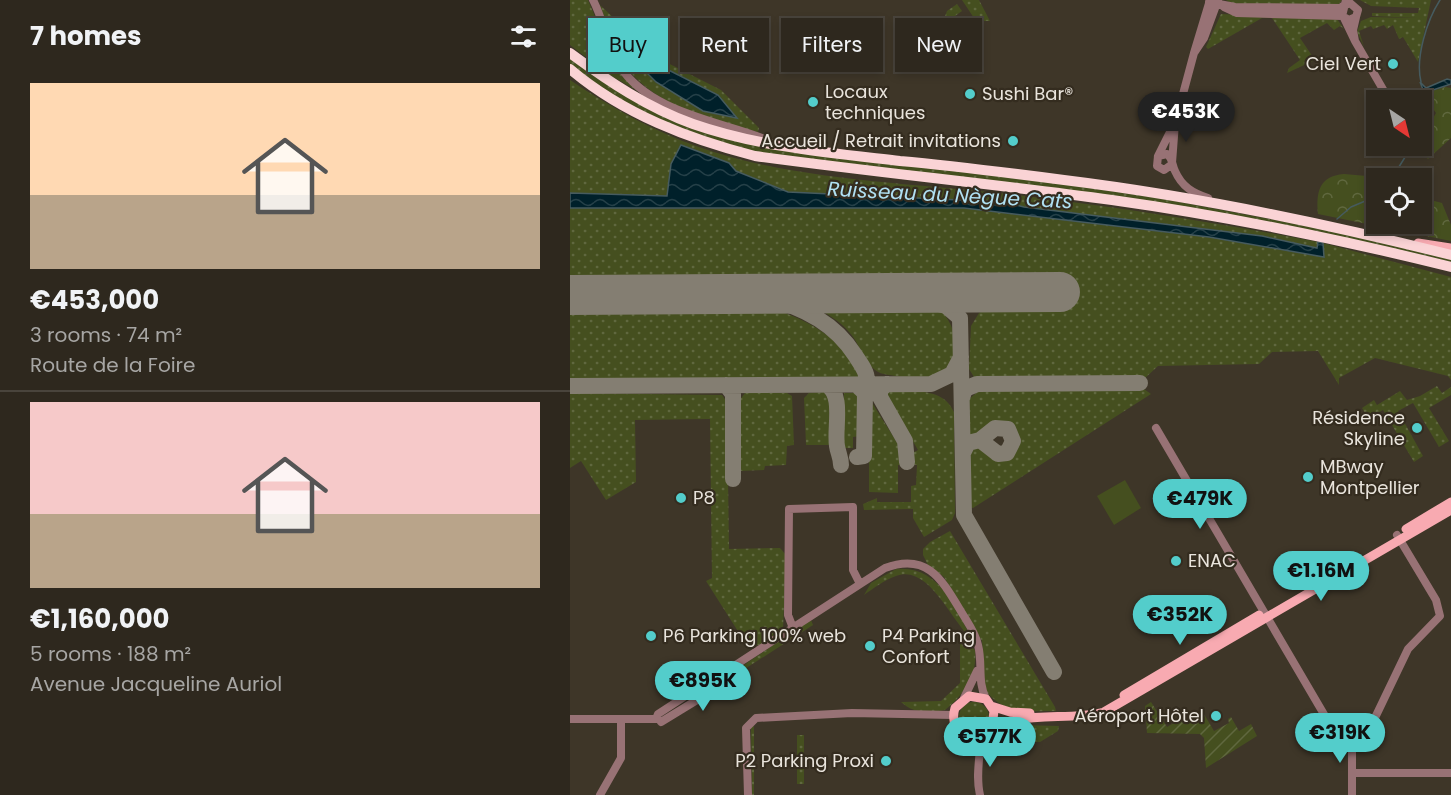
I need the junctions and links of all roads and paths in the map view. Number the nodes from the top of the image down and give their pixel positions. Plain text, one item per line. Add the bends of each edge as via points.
1 (593, 0) edge
2 (1214, 1) edge
3 (1355, 4) edge
4 (1343, 10) edge
5 (1356, 17) junction
6 (1355, 41) junction
7 (570, 53) edge
8 (570, 69) edge
9 (1383, 90) edge
10 (1174, 123) junction
11 (771, 144) junction
12 (1158, 156) junction
13 (1172, 163) junction
14 (1232, 207) junction
15 (1389, 239) junction
16 (1451, 248) edge
17 (1386, 251) junction
18 (1451, 255) edge
19 (1451, 267) edge
20 (1451, 272) edge
21 (1156, 428) dead end
22 (1451, 502) edge
23 (1451, 510) edge
24 (1398, 537) junction
25 (860, 584) junction
26 (1266, 615) junction
27 (793, 628) junction
28 (979, 664) junction
29 (964, 698) junction
30 (988, 702) junction
31 (953, 715) junction
32 (570, 719) edge
33 (621, 719) junction
34 (992, 727) junction
35 (1352, 734) junction
36 (980, 736) junction
37 (1353, 773) junction
38 (1451, 773) edge
39 (600, 795) edge
40 (748, 795) edge
41 (980, 795) edge
42 (1352, 795) edge

1 - 11 street via 619,65 640,87 690,114 762,137
2 - 4 street via 1235,7
2 - 10 street
3 - 4 street via 1350,3
3 - 5 street
4 - 5 street via 1349,20
4 - 6 street
5 - 6 street
6 - 9 street
7 - 11 highway via 616,86 671,114
8 - 17 highway via 654,122 712,145 754,156 1122,202
10 - 12 street
10 - 13 street
11 - 14 highway via 1075,182
12 - 13 street via 1167,154
12 - 13 street via 1156,164 1161,169 1168,169
13 - 14 street via 1186,188
14 - 15 highway
15 - 16 main road
15 - 18 highway
17 - 19 highway
17 - 20 main road
21 - 26 street
22 - 24 main road
23 - 24 main road
24 - 26 main road
24 - 35 street via 1436,600 1440,616 1408,649 1372,724
25 - 27 street
25 - 27 street via 853,570 853,507 789,508 788,615
25 - 28 street via 897,563 930,570 945,584 974,634
26 - 30 main road via 1102,706 1084,712 1010,712
26 - 34 main road via 1104,712 1086,717 1020,719
26 - 35 street via 1329,722
27 - 33 street via 714,682 707,682 658,714 659,721
28 - 29 street
28 - 30 street via 981,686
29 - 30 main road via 975,696
29 - 31 main road
30 - 34 main road via 995,716
31 - 36 main road via 961,733 973,738
31 - 40 street via 852,713 756,718 746,728
32 - 33 street
33 - 39 street via 621,758
34 - 36 main road
35 - 37 street
36 - 41 street
37 - 38 street
37 - 42 street

